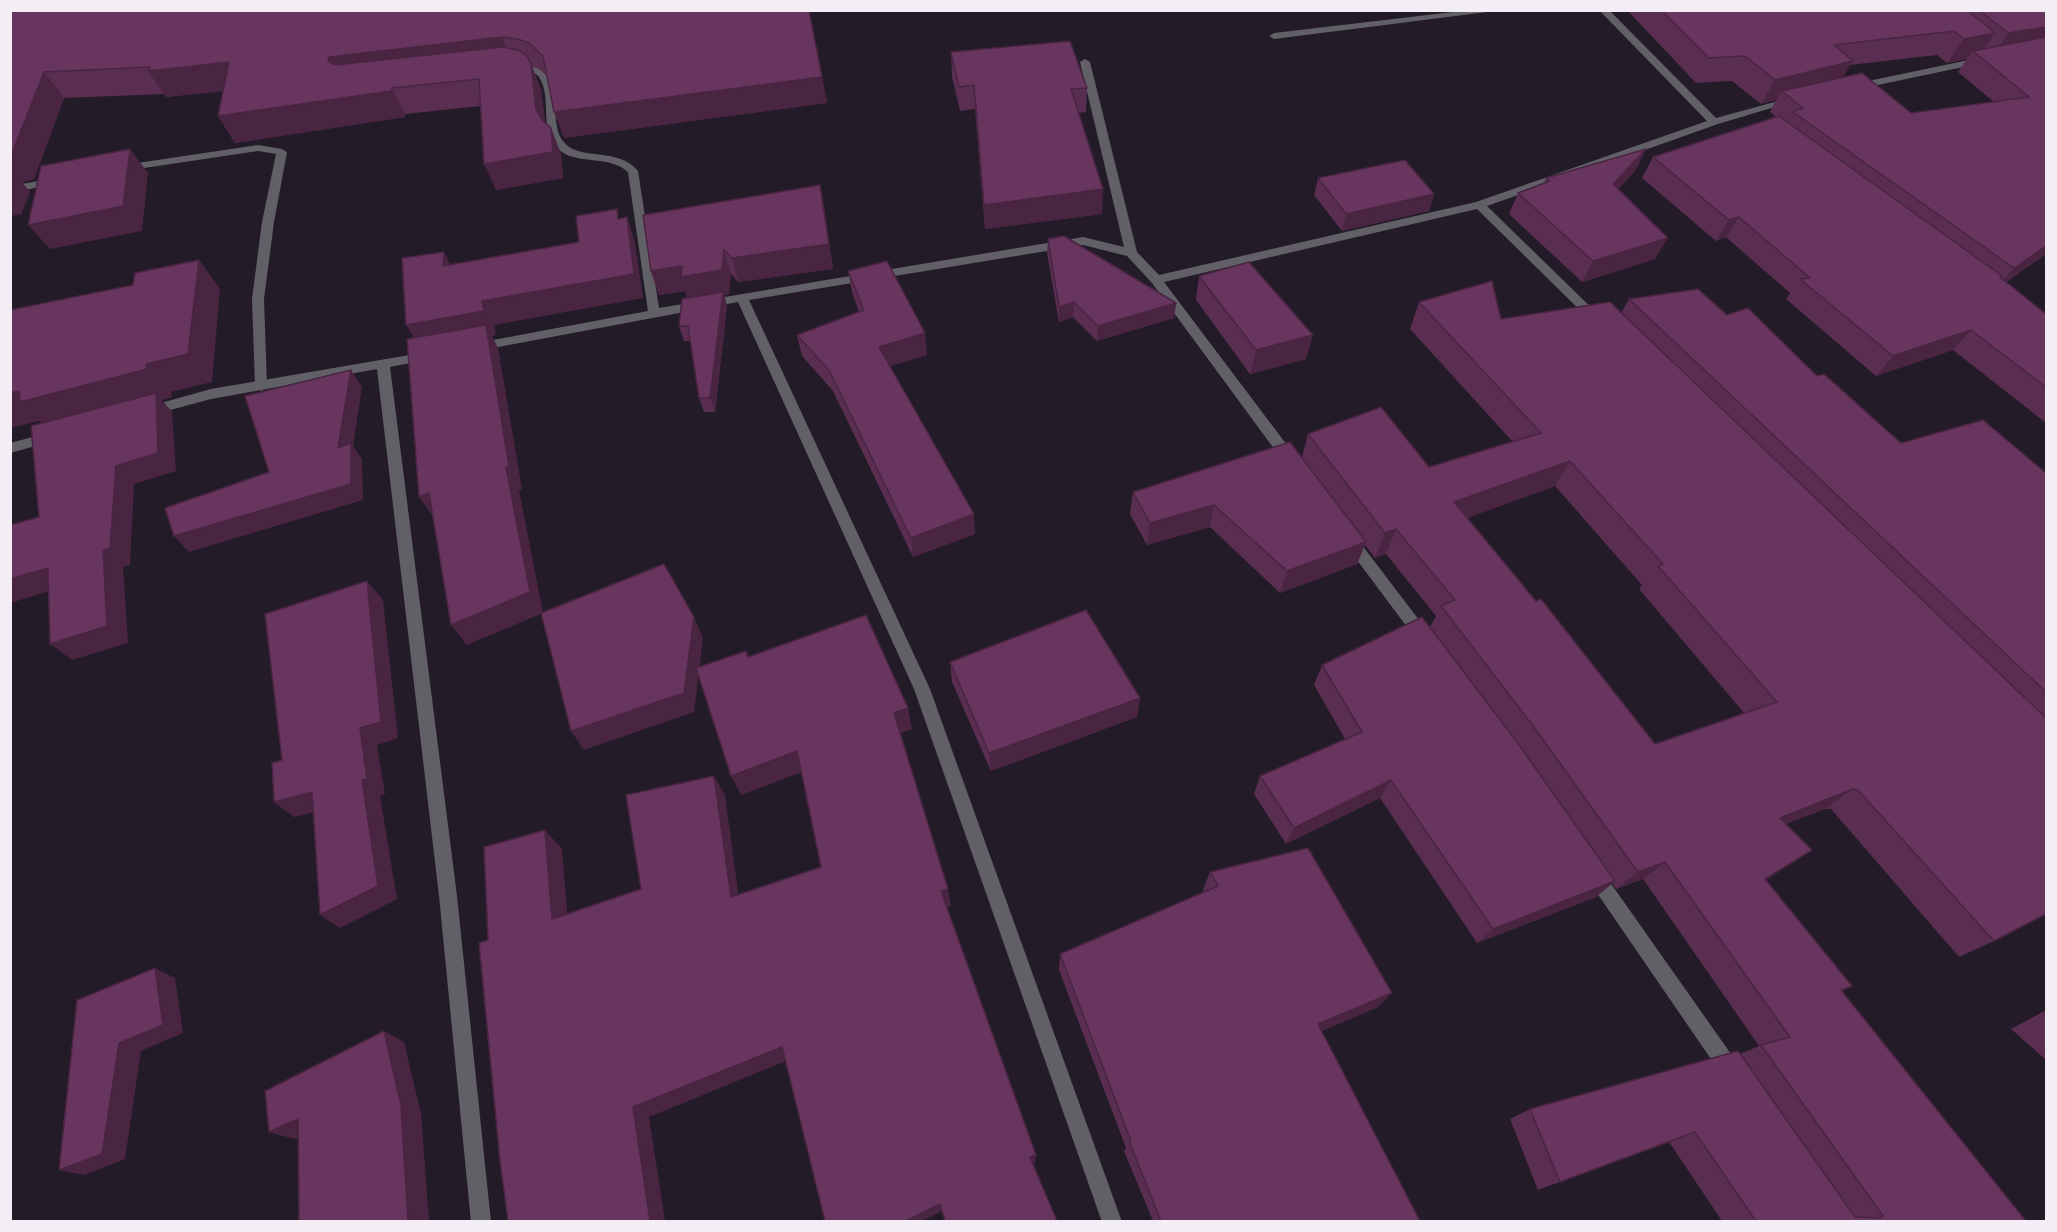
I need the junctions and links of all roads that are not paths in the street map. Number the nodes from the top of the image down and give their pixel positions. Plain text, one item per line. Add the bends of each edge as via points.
1 (1499, 10) edge
2 (1604, 10) edge
3 (1274, 36) dead end
4 (1990, 56) edge
5 (1085, 62) dead end
6 (501, 70) edge
7 (1846, 88) edge
8 (1802, 98) edge
9 (1714, 122) junction
10 (109, 171) edge
11 (65, 180) edge
12 (10, 190) edge
13 (1479, 205) junction
14 (1131, 253) junction
15 (1156, 280) junction
16 (742, 297) junction
17 (654, 313) junction
18 (1608, 331) edge
19 (466, 349) edge
20 (442, 353) edge
21 (383, 364) junction
22 (261, 386) junction
23 (133, 415) edge
24 (66, 433) edge
25 (10, 448) edge
26 (1298, 470) edge
27 (1340, 526) edge
28 (1432, 650) edge
29 (1585, 861) edge
30 (1741, 1085) edge
31 (481, 1221) edge
32 (1112, 1221) edge

1 - 3 street
2 - 9 street
4 - 7 street
5 - 14 street
6 - 17 street via 526,68 545,78 555,138 562,147 615,159 633,171
8 - 9 street via 1748,116
9 - 13 street
10 - 22 street via 258,148 282,152 258,299
11 - 12 street
13 - 15 street
13 - 18 street
14 - 15 street
14 - 16 street via 1083,240
15 - 26 street
16 - 17 street
16 - 32 street via 922,688
17 - 19 street
20 - 21 street
21 - 22 street
21 - 31 street via 448,896
22 - 23 street via 211,394
24 - 25 street
27 - 28 street
29 - 30 street

